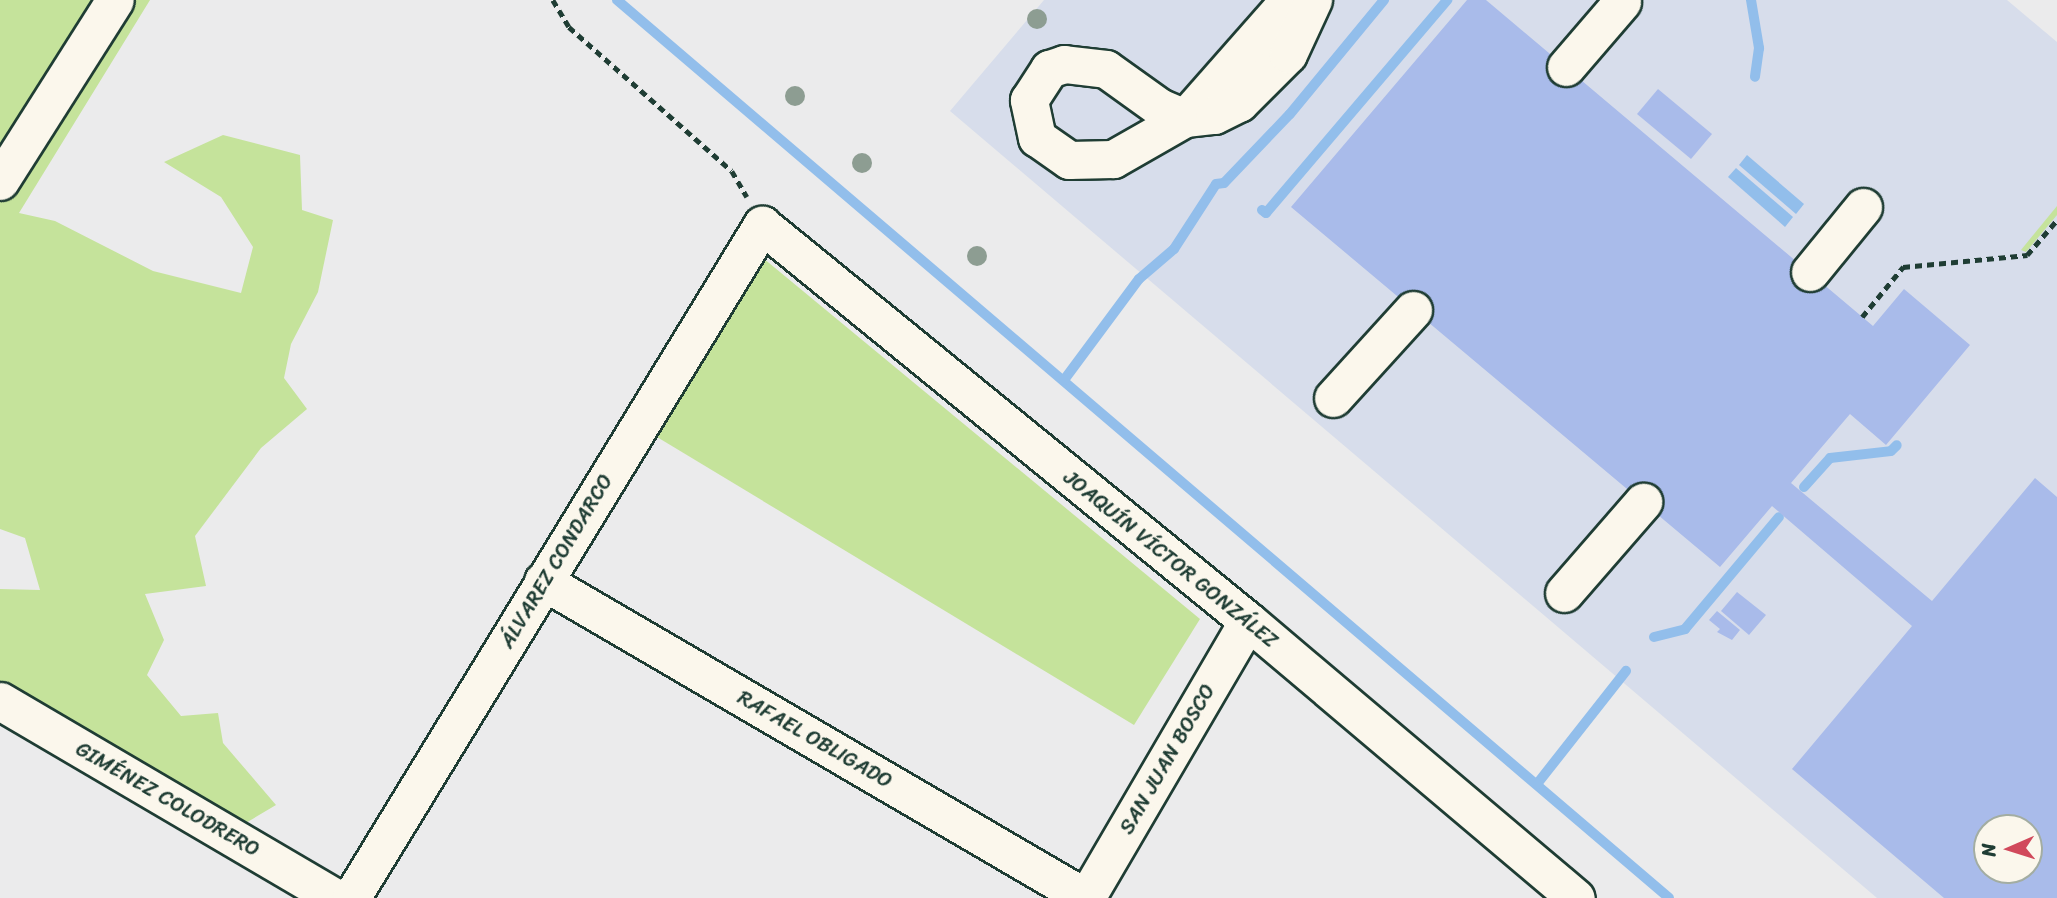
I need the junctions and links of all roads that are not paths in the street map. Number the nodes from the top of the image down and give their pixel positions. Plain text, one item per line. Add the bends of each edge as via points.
1 (115, 0) edge
2 (1289, 0) edge
3 (1313, 0) edge
4 (1622, 2) dead end
5 (1566, 67) dead end
6 (0, 181) edge
7 (1863, 207) dead end
8 (762, 225) joint
9 (1810, 272) dead end
10 (1413, 310) dead end
11 (1333, 398) dead end
12 (1643, 502) dead end
13 (543, 581) junction
14 (1564, 593) dead end
15 (1248, 621) junction
16 (0, 701) edge
17 (336, 898) edge
18 (351, 898) edge
19 (1086, 898) edge
20 (1576, 898) edge

1 - 6 street
2 - 3 street via 1185,118 1214,115 1266,80 1288,54
4 - 5 street
7 - 9 street
8 - 13 street, ÁLVAREZ CONDARCO
8 - 15 street, JOAQUÍN VÍCTOR GONZÁLEZ
10 - 11 street
12 - 14 street
13 - 18 street, ÁLVAREZ CONDARCO
13 - 19 street, RAFAEL OBLIGADO
15 - 19 street, SAN JUAN BOSCO
15 - 20 street, JOAQUÍN VÍCTOR GONZÁLEZ
16 - 17 street, GIMÉNEZ COLODRERO

